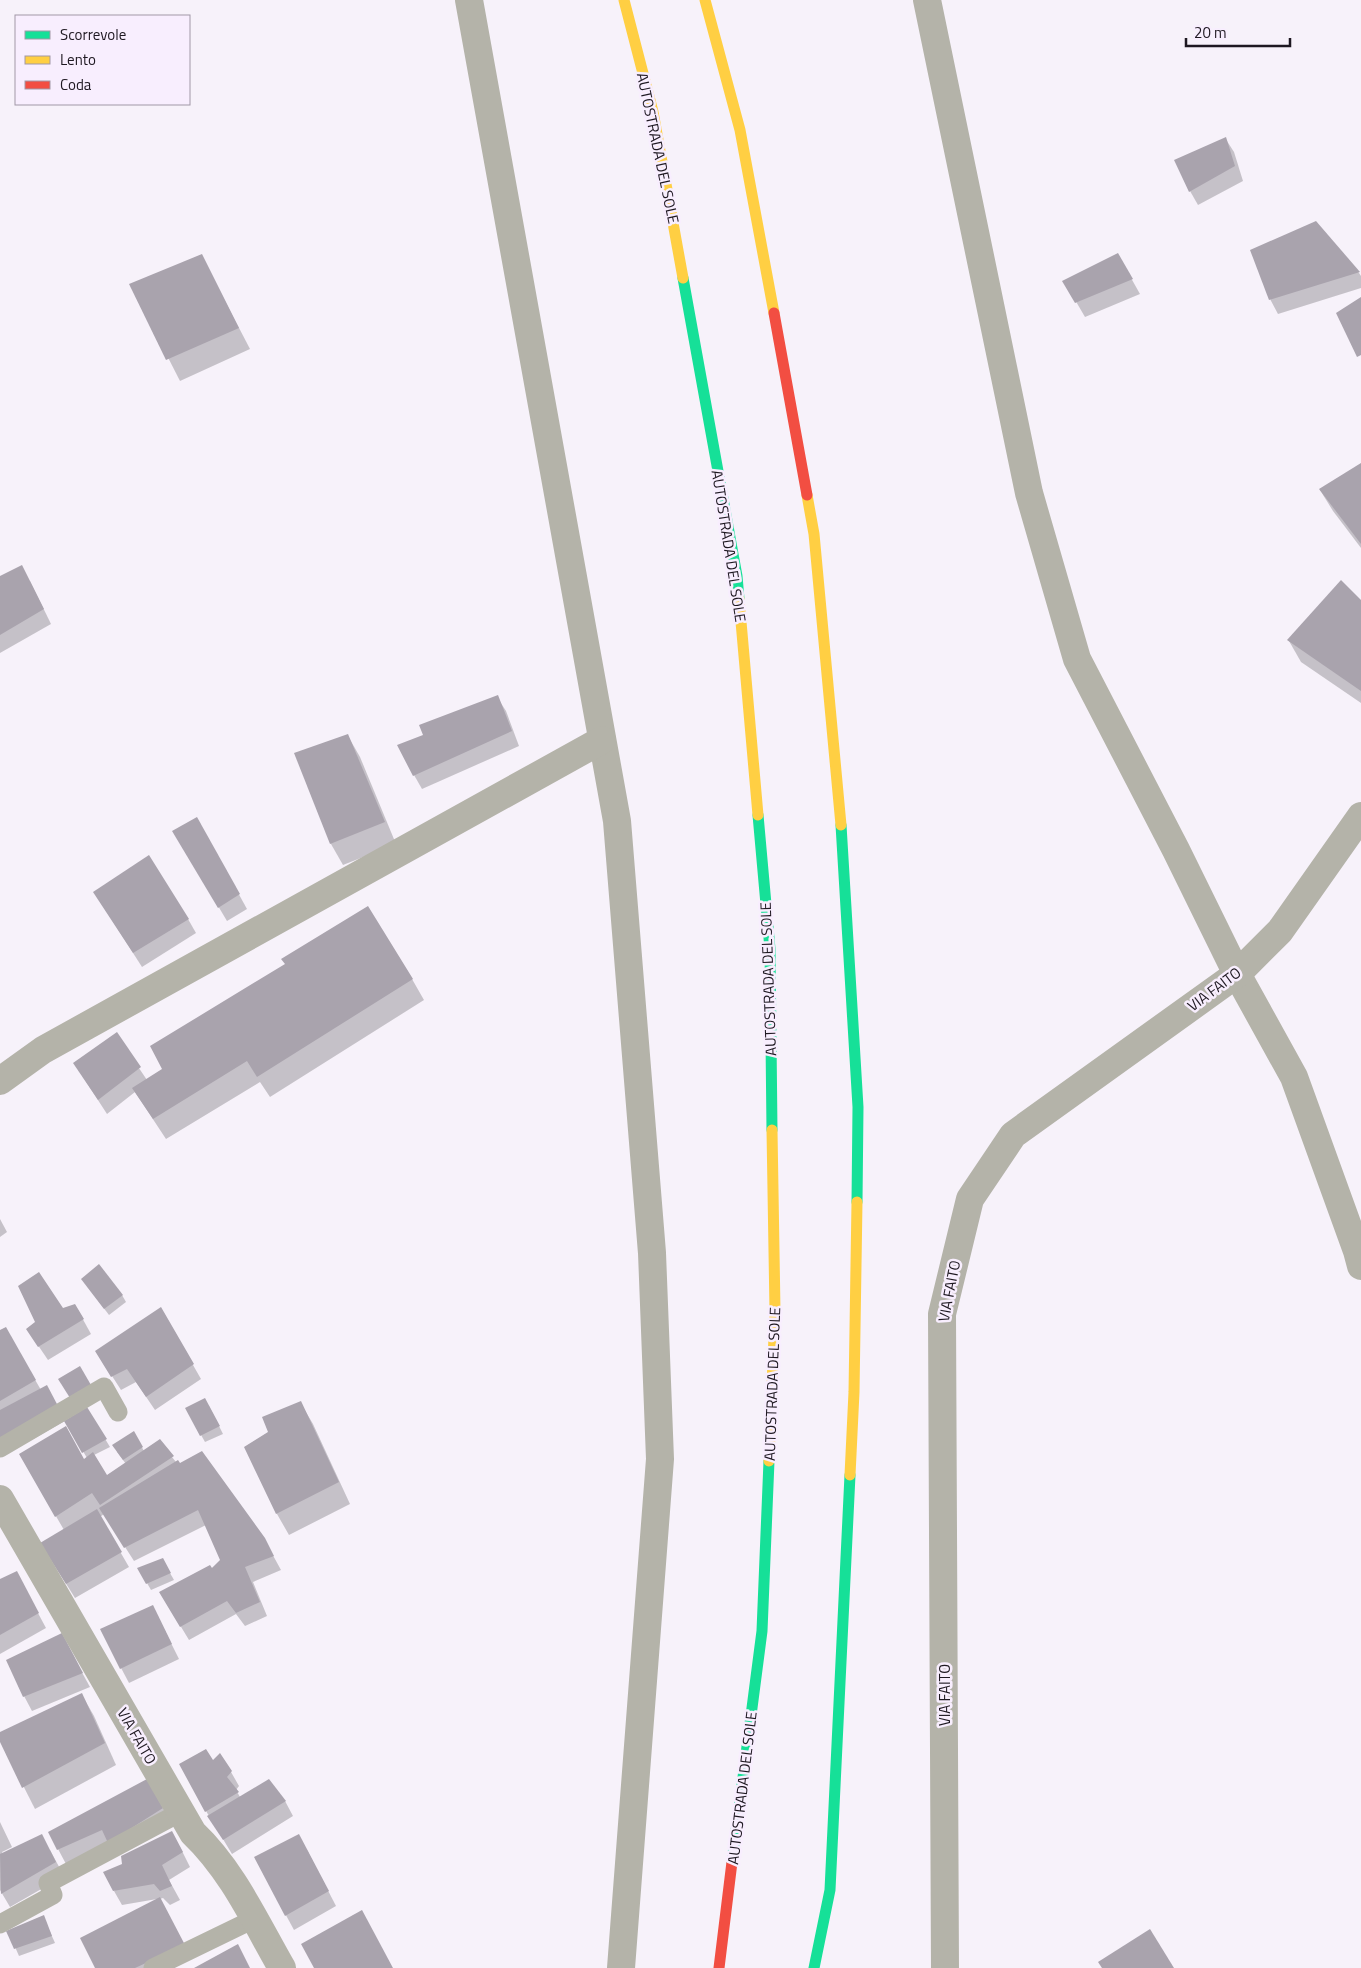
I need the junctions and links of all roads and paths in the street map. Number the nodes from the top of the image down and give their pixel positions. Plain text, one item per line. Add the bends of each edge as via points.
1 (469, 0) edge
2 (624, 0) edge
3 (705, 0) edge
4 (927, 0) edge
5 (602, 740) junction
6 (1361, 816) edge
7 (1237, 974) junction
8 (0, 1080) edge
9 (1361, 1266) edge
10 (118, 1412) dead end
11 (0, 1448) edge
12 (0, 1499) edge
13 (181, 1812) junction
14 (254, 1919) junction
15 (0, 1924) edge
16 (153, 1968) edge
17 (282, 1968) edge
18 (621, 1968) edge
19 (719, 1968) edge
20 (814, 1968) edge
21 (945, 1968) edge

1 - 5 street
2 - 19 highway, AUTOSTRADA DEL SOLE via 653,112 737,576 770,949 776,1311 762,1631
3 - 20 highway via 740,130 814,534 842,831 857,1098 854,1392 831,1870
4 - 7 street via 1029,493 1078,659
5 - 8 street via 43,1050
5 - 18 street via 617,821 652,1253 660,1459
6 - 7 street, VIA FAITO via 1280,931
7 - 9 street via 1294,1077
7 - 21 street, VIA FAITO via 1013,1135 970,1199 942,1314
10 - 11 lane via 104,1387
12 - 13 street, VIA FAITO
13 - 14 street, VIA FAITO via 193,1833 211,1850 229,1875
13 - 15 lane via 48,1883 53,1895
14 - 16 lane
14 - 17 street, VIA FAITO

